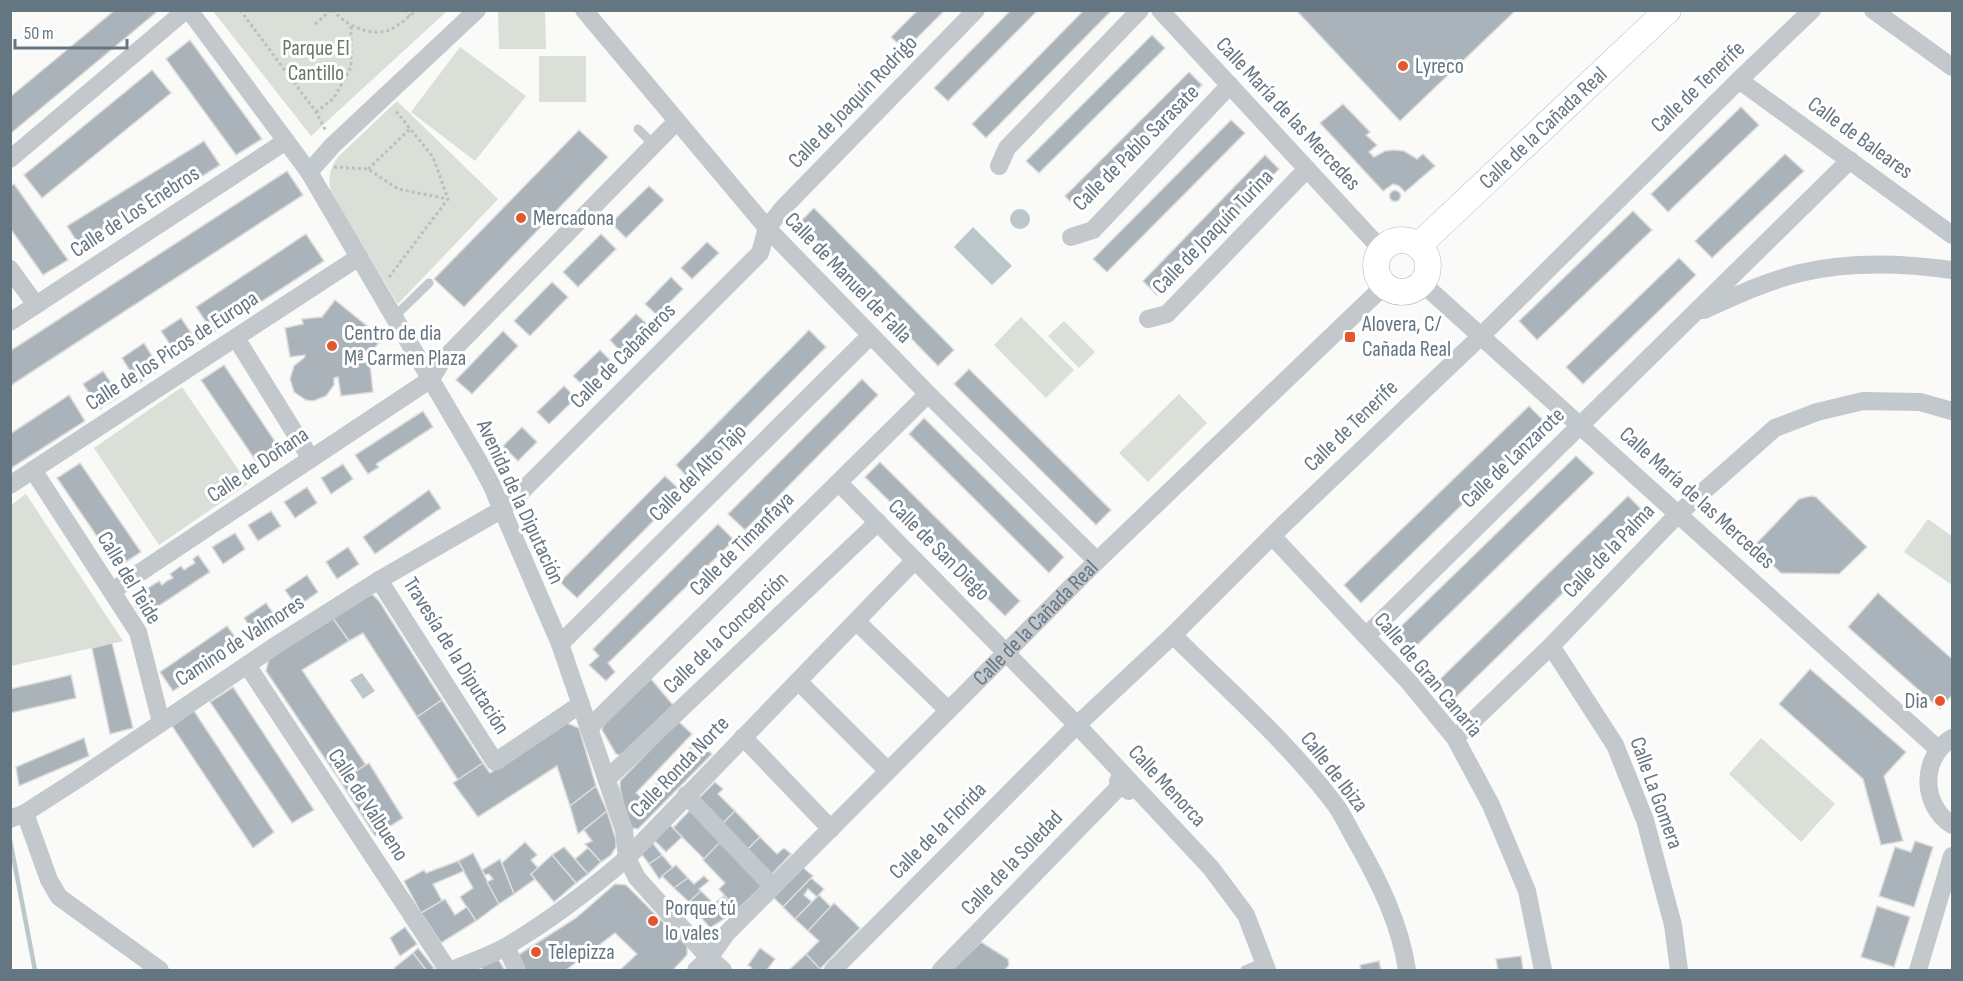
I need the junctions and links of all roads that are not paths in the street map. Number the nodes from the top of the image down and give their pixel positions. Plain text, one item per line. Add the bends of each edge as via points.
1 (188, 10) edge
2 (477, 10) edge
3 (584, 10) edge
4 (976, 10) edge
5 (1140, 10) edge
6 (1160, 10) edge
7 (1668, 10) edge
8 (1812, 10) edge
9 (1873, 10) edge
10 (1953, 67) edge
11 (1739, 80) junction
12 (1230, 85) junction
13 (677, 121) junction
14 (638, 129) dead end
15 (286, 141) junction
16 (654, 144) junction
17 (10, 159) edge
18 (1851, 160) junction
19 (999, 166) dead end
20 (312, 169) junction
21 (1307, 170) junction
22 (767, 228) junction
23 (1953, 235) edge
24 (1071, 237) dead end
25 (1418, 246) junction
26 (1382, 250) junction
27 (359, 257) junction
28 (10, 269) edge
29 (1953, 270) edge
30 (429, 283) dead end
31 (1422, 283) junction
32 (1384, 285) junction
33 (36, 305) junction
34 (1695, 314) junction
35 (394, 317) junction
36 (1148, 319) dead end
37 (10, 322) edge
38 (870, 336) junction
39 (1481, 336) junction
40 (236, 338) junction
41 (431, 379) junction
42 (928, 394) junction
43 (1953, 411) edge
44 (1581, 426) junction
45 (311, 459) junction
46 (33, 470) junction
47 (839, 483) junction
48 (10, 485) edge
49 (501, 510) junction
50 (1678, 513) junction
51 (878, 522) junction
52 (1272, 536) junction
53 (915, 560) junction
54 (1097, 561) junction
55 (380, 580) junction
56 (112, 591) junction
57 (856, 621) junction
58 (1173, 634) junction
59 (1366, 636) junction
60 (560, 644) junction
61 (1551, 646) junction
62 (1005, 652) junction
63 (247, 665) junction
64 (798, 681) junction
65 (581, 704) junction
66 (948, 710) junction
67 (161, 722) junction
68 (1077, 725) junction
69 (589, 728) junction
70 (743, 737) junction
71 (1455, 738) junction
72 (1946, 744) edge
73 (888, 771) junction
74 (608, 779) junction
75 (1124, 782) junction
76 (686, 795) junction
77 (18, 816) edge
78 (1953, 825) edge
79 (831, 829) junction
80 (1953, 856) edge
81 (627, 858) junction
82 (773, 887) junction
83 (506, 947) junction
84 (703, 964) edge
85 (1265, 966) edge
86 (160, 970) edge
87 (450, 970) edge
88 (517, 970) edge
89 (723, 970) edge
90 (833, 970) edge
91 (941, 970) edge
92 (1245, 970) edge
93 (1407, 970) edge
94 (1543, 970) edge
95 (1679, 970) edge
96 (1918, 970) edge

1 - 15 street, Avenida de la Diputación
1 - 17 street
2 - 20 street
3 - 13 street, Calle de Manuel de Falla
4 - 22 street, Calle de Joaquín Rodrigo
5 - 19 street via 1007,148
6 - 12 street, Calle María de las Mercedes
7 - 25 street, Calle de la Cañada Real
8 - 11 street, Calle de Tenerife
9 - 10 street
11 - 18 street, Calle de Baleares
11 - 39 street, Calle de Tenerife
12 - 21 street, Calle María de las Mercedes
12 - 24 street, Calle de Pablo Sarasate via 1093,230
13 - 16 street
13 - 22 street, Calle de Manuel de Falla
14 - 16 lane
15 - 20 street, Avenida de la Diputación
15 - 33 street, Calle de Los Enebros
16 - 41 street via 442,361
18 - 23 street, Calle de Baleares
18 - 34 street, Calle de Lanzarote
20 - 27 street, Avenida de la Diputación
21 - 26 street, Calle María de las Mercedes
21 - 36 street, Calle de Joaquín Turina via 1167,314
22 - 38 street, Calle de Manuel de Falla
22 - 49 street, Calle de Cabañeros via 760,253
25 - 26 street via 1399,240
25 - 31 street via 1426,257 1428,270
26 - 32 street via 1376,262 1377,275
27 - 35 street, Avenida de la Diputación
27 - 40 street, Calle de los Picos de Europa
28 - 33 street
29 - 34 street, Calle de Lanzarote via 1859,265 1800,273
30 - 35 lane
31 - 32 street via 1404,292
31 - 39 street, Calle María de las Mercedes
32 - 54 street, Calle de la Cañada Real
33 - 37 street, Calle de Los Enebros
34 - 44 street, Calle de Lanzarote
35 - 41 street, Avenida de la Diputación
38 - 42 street, Calle de Manuel de Falla
38 - 60 street, Calle del Alto Tajo
39 - 44 street, Calle María de las Mercedes
39 - 52 street, Calle de Tenerife
40 - 45 street
40 - 46 street, Calle de los Picos de Europa
41 - 45 street, Calle de Doñana
41 - 49 street, Avenida de la Diputación via 478,460
42 - 47 street, Calle de Timanfaya
42 - 54 street, Calle de Manuel de Falla
43 - 50 street, Calle de la Palma via 1920,402 1863,401 1817,412 1775,428
44 - 50 street, Calle María de las Mercedes
44 - 59 street, Calle de Lanzarote
45 - 56 street, Calle de Doñana
46 - 48 street, Calle de los Picos de Europa
46 - 56 street, Calle del Teide
47 - 51 street, Calle de San Diego
47 - 69 street, Calle de Timanfaya
49 - 55 street, Camino de Valmores
49 - 60 street, Avenida de la Diputación
50 - 61 street, Calle de la Palma
50 - 72 street, Calle María de las Mercedes
51 - 53 street, Calle de San Diego
51 - 74 street, Calle de la Concepción
52 - 58 street, Calle de Tenerife
52 - 59 street, Calle de Gran Canaria
53 - 57 street, Calle Ronda Norte
53 - 62 street, Calle de San Diego
54 - 62 street, Calle de la Cañada Real
55 - 63 street, Camino de Valmores
55 - 65 street, Travesía de la Diputación via 495,762
56 - 67 street, Calle del Teide via 138,632
57 - 64 street, Calle Ronda Norte
57 - 66 street
58 - 68 street, Calle de Tenerife
58 - 93 street, Calle de Ibiza via 1288,750 1338,808 1378,879 1395,921
59 - 71 street, Calle de Gran Canaria
60 - 65 street, Avenida de la Diputación
61 - 71 street, Calle de la Palma
61 - 95 street, Calle La Gomera via 1615,745 1645,820 1673,925
62 - 66 street, Calle de la Cañada Real
62 - 68 street, Calle Menorca
63 - 67 street, Camino de Valmores
63 - 87 street, Calle de Valbueno
64 - 70 street, Calle Ronda Norte
64 - 73 street
65 - 69 street, Avenida de la Diputación
66 - 73 street, Calle de la Cañada Real
67 - 77 street, Camino de Valmores
68 - 75 street, Calle Menorca
68 - 90 street, Calle de la Florida
69 - 74 street, Avenida de la Diputación
70 - 76 street, Calle Ronda Norte
70 - 79 street
71 - 94 street, Calle de Gran Canaria via 1491,805 1527,891
72 - 78 street via 1931,763 1929,794 1935,809
73 - 79 street, Calle de la Cañada Real
74 - 81 street, Avenida de la Diputación via 624,830
75 - 85 street, Calle Menorca via 1211,868 1246,915
75 - 91 street, Calle de la Soledad
76 - 81 street, Calle Ronda Norte
76 - 82 street
77 - 86 street via 59,897
79 - 82 street, Calle de la Cañada Real
80 - 96 street
81 - 83 street, Calle Ronda Norte
81 - 84 street, Avenida de la Diputación via 637,878
82 - 84 street, Calle de la Cañada Real
83 - 87 street, Calle Ronda Norte
83 - 88 street
84 - 89 street, Avenida de la Diputación
85 - 92 lane

